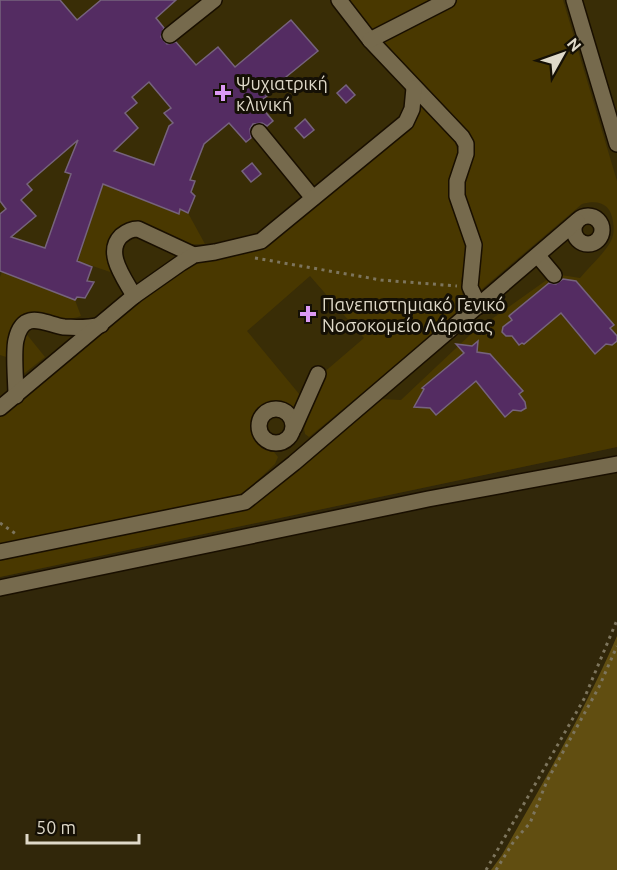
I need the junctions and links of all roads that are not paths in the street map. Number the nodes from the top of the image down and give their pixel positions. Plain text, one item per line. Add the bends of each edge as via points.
1 (214, 0) edge
2 (339, 0) edge
3 (448, 0) edge
4 (574, 0) edge
5 (170, 36) dead end
6 (370, 39) junction
7 (414, 88) junction
8 (259, 132) dead end
9 (617, 144) edge
10 (313, 198) junction
11 (577, 221) dead end
12 (194, 255) junction
13 (538, 256) junction
14 (554, 275) dead end
15 (134, 296) junction
16 (479, 306) junction
17 (102, 324) junction
18 (318, 374) dead end
19 (16, 396) junction
20 (0, 408) edge
21 (294, 463) junction
22 (617, 464) edge
23 (0, 552) edge
24 (0, 588) edge

1 - 5 street
2 - 6 street
3 - 6 street
4 - 9 street
6 - 7 street
7 - 10 street via 406,122
7 - 16 street via 466,144 457,196 474,245 470,287
8 - 10 street
10 - 12 street via 261,241
11 - 13 street
12 - 15 street
12 - 15 street via 138,229 129,230 114,247 116,264
13 - 14 street
13 - 16 street
15 - 17 street
16 - 21 street
17 - 19 street
17 - 19 street via 83,328 42,320 24,325 15,343
18 - 21 street via 294,425
19 - 20 street
21 - 23 street via 254,496 233,506
22 - 24 street

